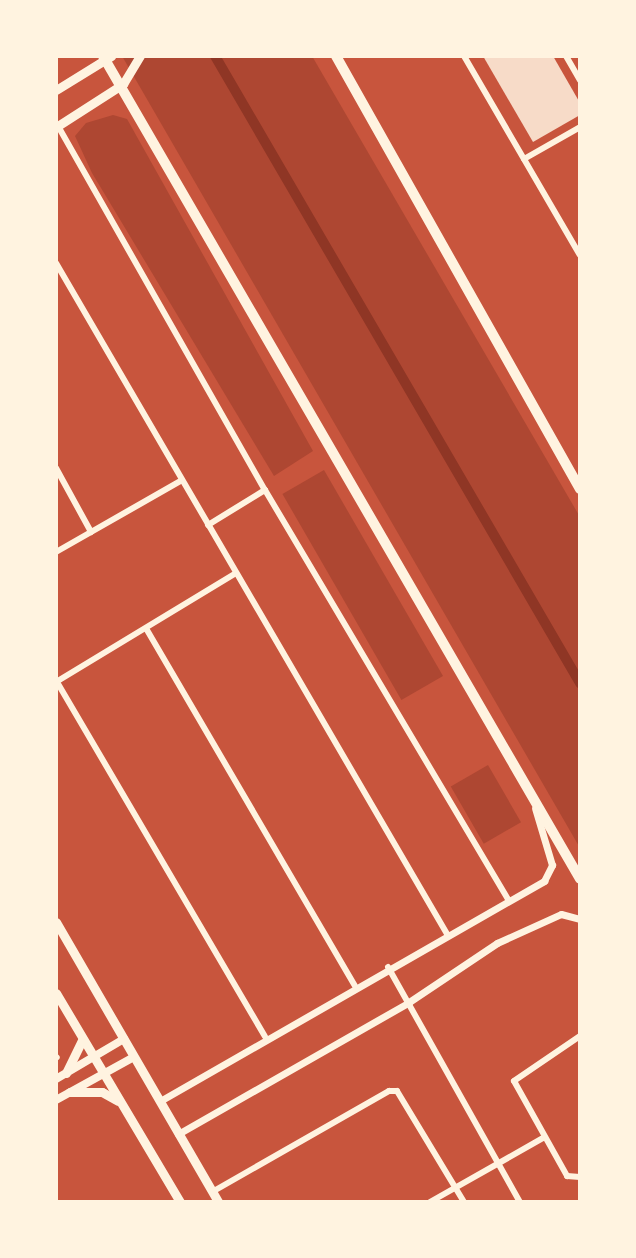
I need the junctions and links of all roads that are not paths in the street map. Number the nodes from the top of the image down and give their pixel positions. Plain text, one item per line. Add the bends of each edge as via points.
1 (103, 56) edge
2 (111, 56) edge
3 (140, 56) edge
4 (336, 56) edge
5 (464, 56) edge
6 (566, 56) edge
7 (580, 80) edge
8 (56, 90) edge
9 (57, 126) edge
10 (580, 127) edge
11 (524, 159) junction
12 (578, 246) edge
13 (580, 255) edge
14 (56, 263) edge
15 (56, 468) edge
16 (182, 481) junction
17 (580, 489) edge
18 (265, 490) junction
19 (208, 525) junction
20 (91, 532) junction
21 (56, 552) edge
22 (236, 573) junction
23 (147, 631) junction
24 (56, 682) edge
25 (534, 804) junction
26 (580, 879) edge
27 (508, 899) junction
28 (580, 919) edge
29 (56, 922) edge
30 (447, 934) junction
31 (388, 967) junction
32 (355, 986) junction
33 (56, 993) edge
34 (409, 1002) junction
35 (265, 1037) junction
36 (580, 1037) edge
37 (124, 1039) junction
38 (82, 1040) junction
39 (94, 1057) junction
40 (134, 1057) junction
41 (66, 1073) junction
42 (103, 1073) junction
43 (56, 1079) edge
44 (70, 1092) junction
45 (56, 1100) edge
46 (160, 1101) junction
47 (121, 1104) junction
48 (178, 1134) junction
49 (543, 1138) junction
50 (498, 1162) junction
51 (580, 1177) edge
52 (456, 1187) junction
53 (212, 1192) junction
54 (180, 1202) edge
55 (218, 1202) edge
56 (430, 1202) edge
57 (464, 1202) edge
58 (520, 1202) edge

1 - 25 highway via 312,411
2 - 8 main road
3 - 9 main road via 123,84
4 - 17 highway
5 - 11 street
6 - 7 street
9 - 18 street
10 - 11 street
11 - 12 street
12 - 13 street
14 - 16 street
15 - 20 street
16 - 19 street
16 - 20 street
18 - 19 street
18 - 27 street
19 - 22 street
20 - 21 street
22 - 23 street
22 - 30 street
23 - 24 street
23 - 32 street
24 - 35 street
25 - 26 highway
25 - 27 street via 550,852 550,874
27 - 30 street
28 - 34 street via 561,914 497,943
29 - 37 main road
30 - 31 street
31 - 32 street
31 - 34 street
32 - 35 street
33 - 38 main road
34 - 48 street
34 - 50 street
35 - 46 street
36 - 49 street via 514,1081
37 - 39 main road
37 - 40 main road
38 - 39 main road
38 - 41 main road
39 - 41 main road
39 - 42 main road
40 - 42 main road
40 - 46 main road
41 - 43 main road
42 - 44 main road
42 - 47 main road
44 - 45 main road
44 - 47 main road via 102,1091
46 - 48 main road
47 - 54 main road
48 - 53 main road
49 - 50 street
49 - 51 street via 567,1176
50 - 52 street
50 - 58 street
52 - 53 street via 397,1091 389,1091
52 - 56 street
52 - 57 street
53 - 55 main road

